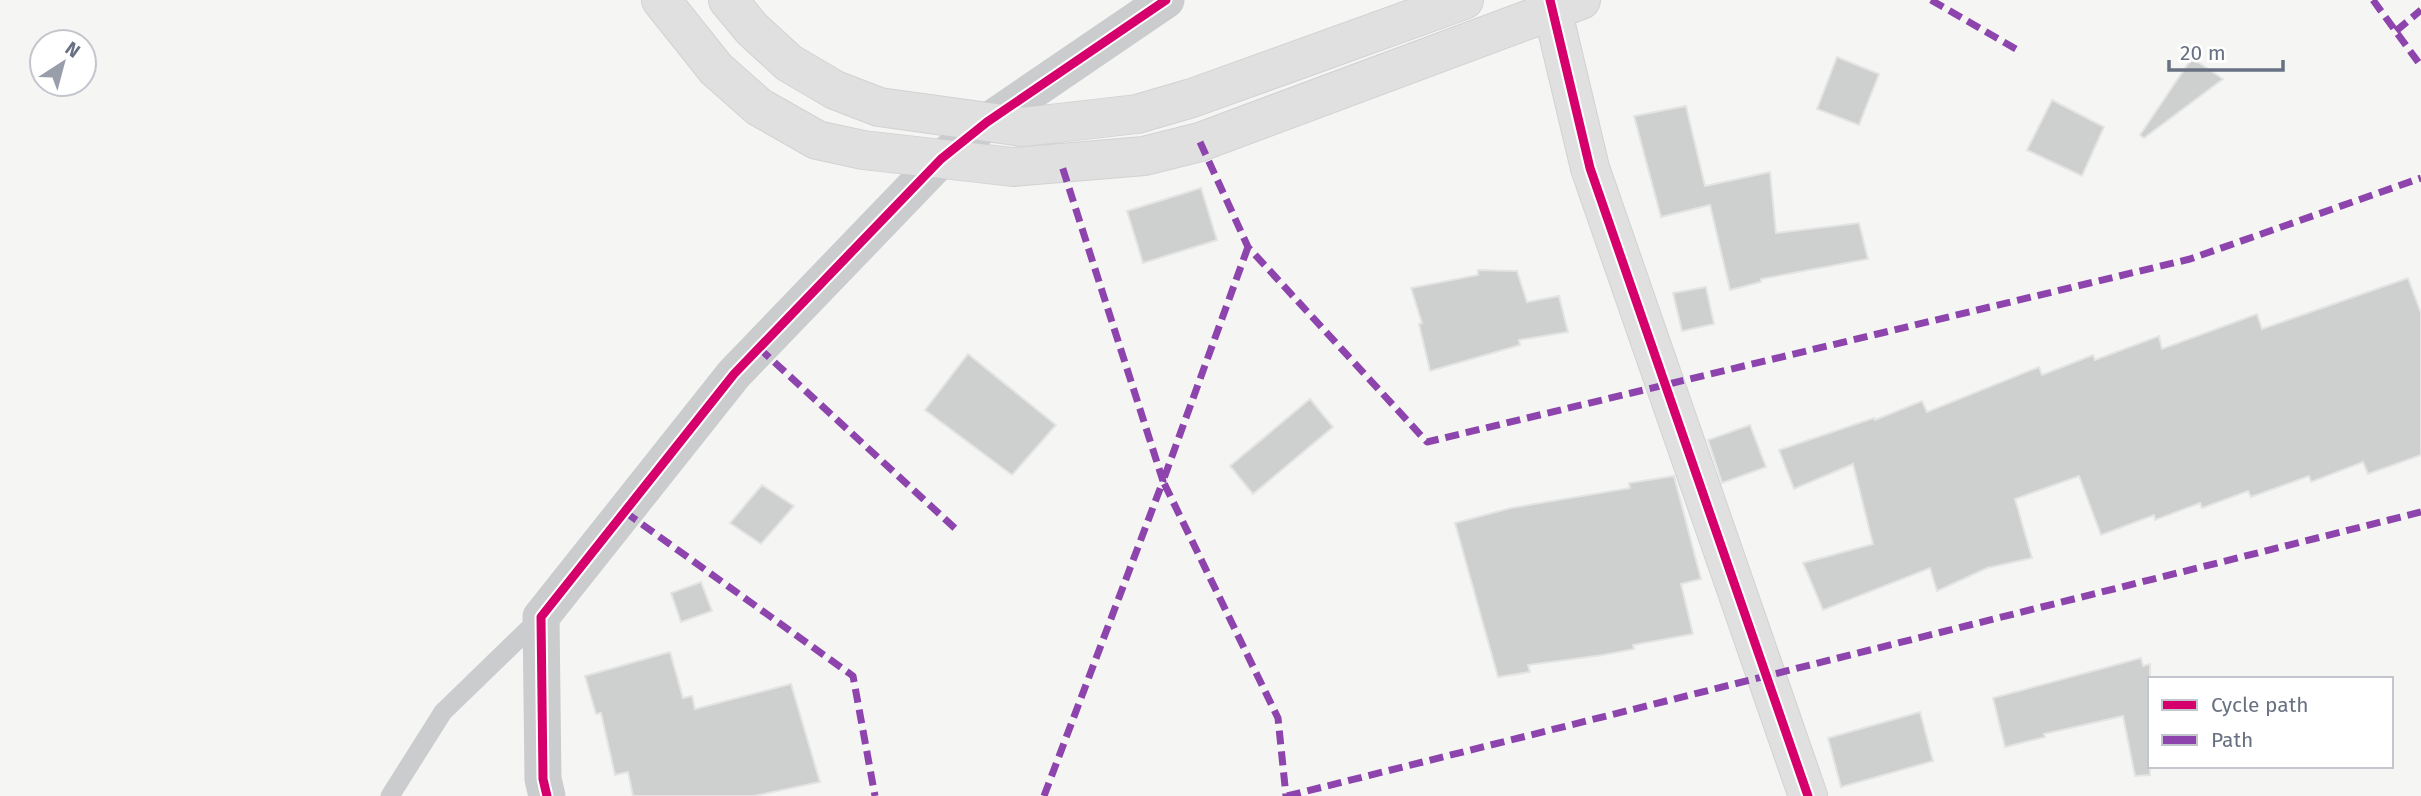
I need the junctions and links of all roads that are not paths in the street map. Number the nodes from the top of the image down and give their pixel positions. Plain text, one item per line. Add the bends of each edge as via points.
1 (661, 0) edge
2 (728, 0) edge
3 (1166, 0) edge
4 (1464, 0) edge
5 (1561, 3) edge
6 (987, 122) junction
7 (941, 159) junction
8 (541, 617) junction
9 (390, 796) edge
10 (547, 796) edge
11 (1808, 796) edge

1 - 7 main road via 716,69 759,107 817,139 863,150
2 - 6 main road via 789,63 835,90 879,107
3 - 6 street
4 - 6 main road via 1137,114 1023,127
5 - 7 main road via 1200,142 1144,156 1013,167
5 - 11 main road via 1590,168
6 - 7 street
7 - 8 street via 734,374
8 - 9 lane via 443,712
8 - 10 street

